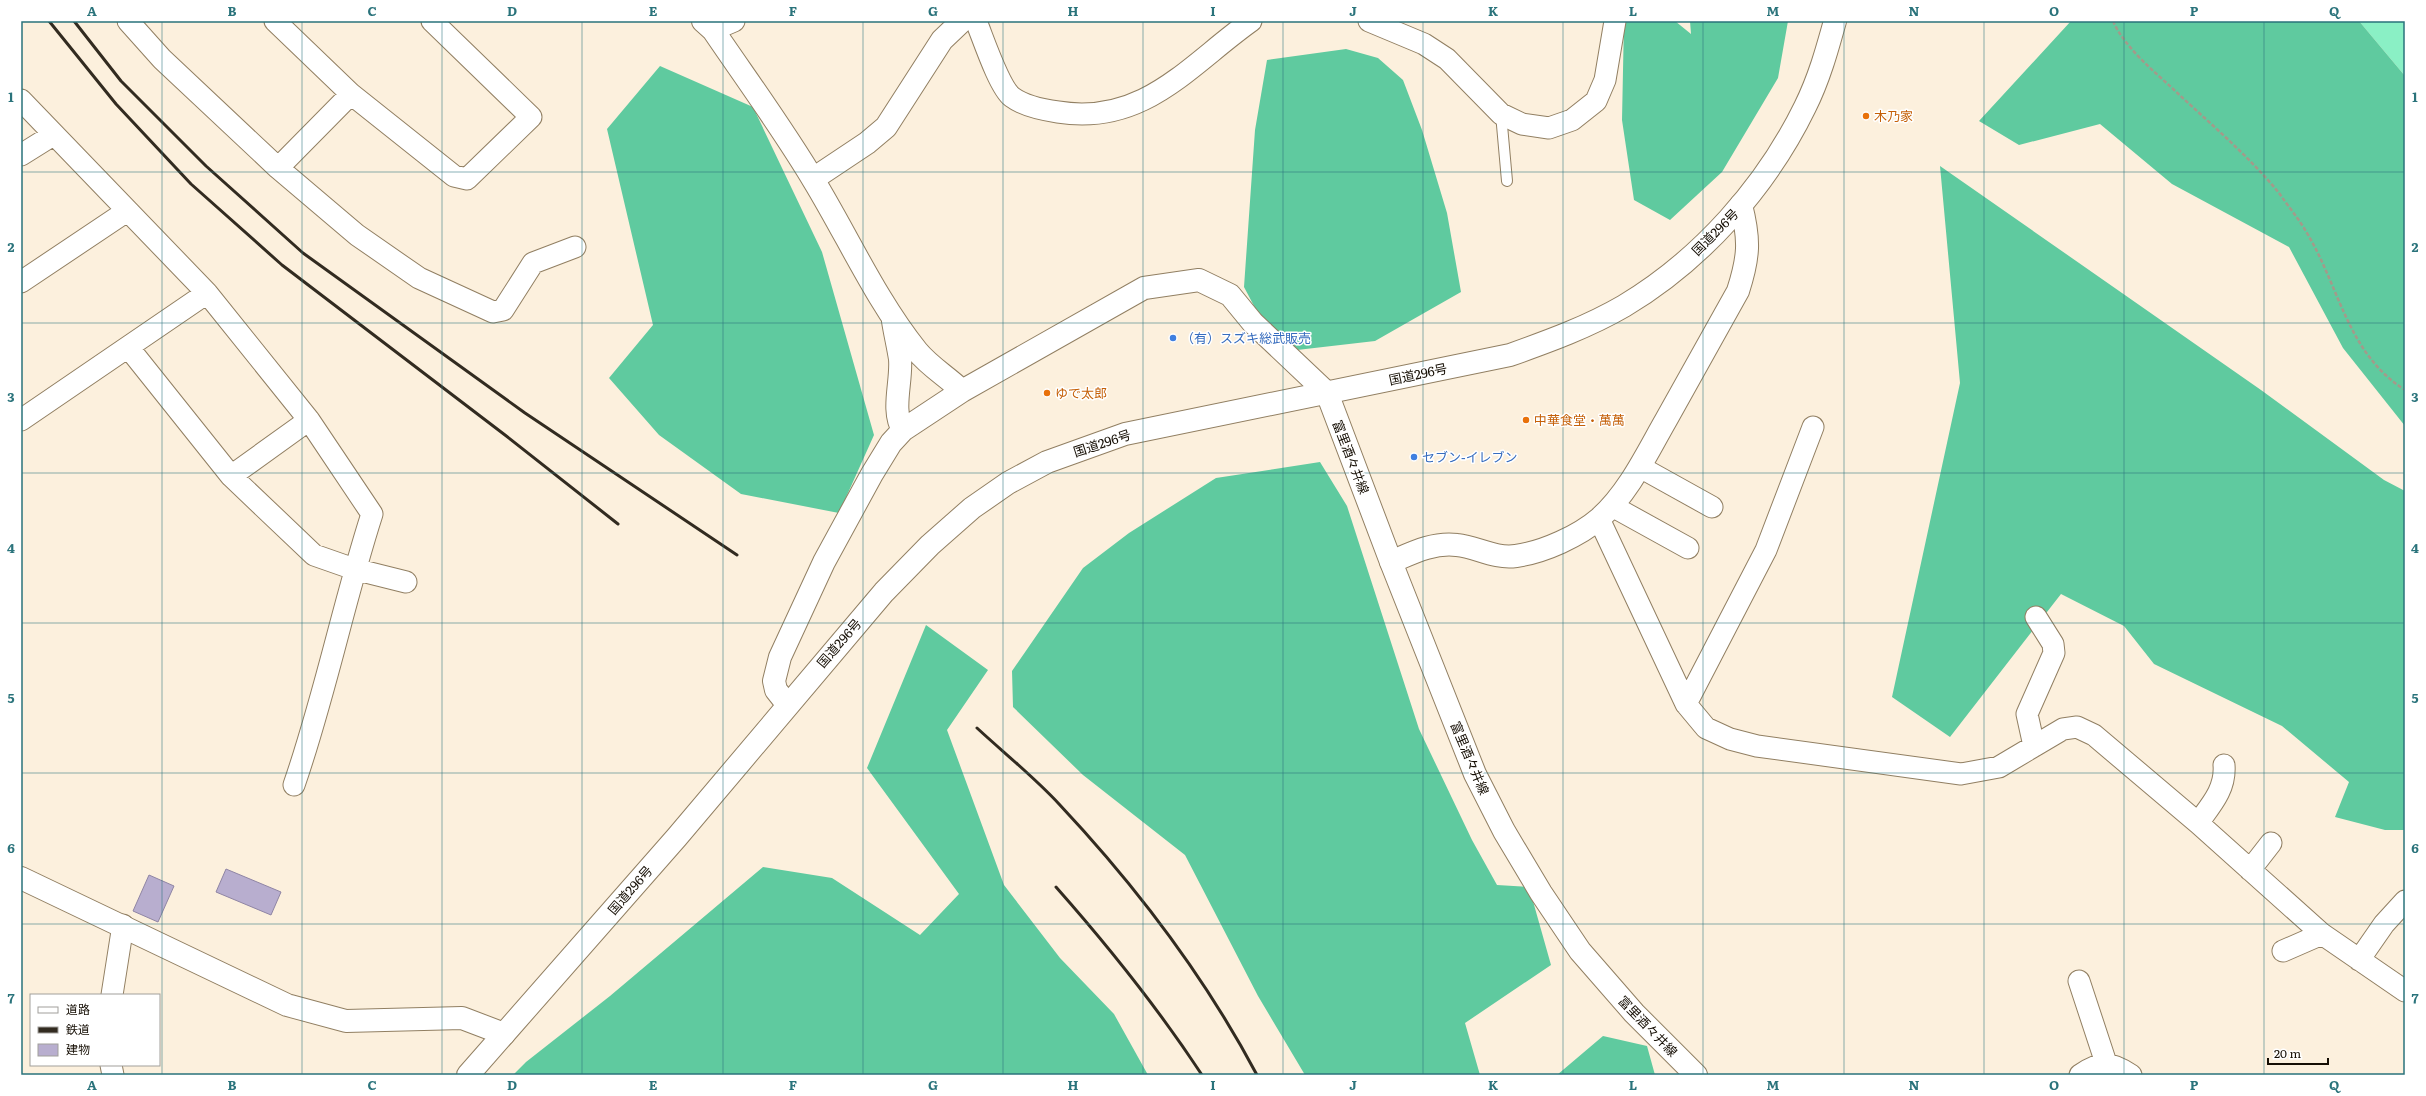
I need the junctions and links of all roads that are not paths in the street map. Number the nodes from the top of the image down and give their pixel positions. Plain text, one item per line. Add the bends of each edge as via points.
1 (128, 21) edge
2 (275, 21) edge
3 (432, 21) edge
4 (734, 21) edge
5 (962, 21) edge
6 (976, 21) edge
7 (1251, 21) edge
8 (1369, 21) edge
9 (1615, 21) edge
10 (1835, 21) edge
11 (708, 25) edge
12 (351, 94) junction
13 (21, 100) edge
14 (1501, 114) junction
15 (53, 135) junction
16 (21, 154) edge
17 (278, 168) junction
18 (813, 179) junction
19 (1507, 181) dead end
20 (1741, 205) junction
21 (127, 211) junction
22 (575, 247) dead end
23 (21, 282) edge
24 (207, 293) junction
25 (891, 313) junction
26 (128, 347) junction
27 (962, 392) junction
28 (1327, 393) junction
29 (21, 420) edge
30 (309, 420) junction
31 (1813, 427) dead end
32 (903, 430) junction
33 (1640, 467) junction
34 (231, 476) junction
35 (1712, 506) dead end
36 (1606, 512) junction
37 (1688, 548) dead end
38 (1391, 562) junction
39 (354, 569) junction
40 (406, 582) dead end
41 (2036, 617) dead end
42 (787, 704) junction
43 (1686, 704) junction
44 (2034, 746) junction
45 (2224, 765) dead end
46 (294, 785) dead end
47 (2198, 823) junction
48 (2271, 843) dead end
49 (2250, 870) junction
50 (21, 878) edge
51 (2405, 901) edge
52 (123, 925) junction
53 (2322, 934) junction
54 (2283, 951) dead end
55 (2359, 960) junction
56 (2079, 980) dead end
57 (2405, 991) edge
58 (112, 994) edge
59 (504, 1034) junction
60 (2106, 1063) junction
61 (468, 1075) edge
62 (1696, 1075) edge
63 (2080, 1075) edge
64 (2131, 1075) edge

1 - 17 street via 162,59
2 - 12 street
3 - 12 street via 531,117 467,179 454,176
4 - 11 street
5 - 18 main road via 942,40 886,127
6 - 7 street via 1003,86 1012,98 1042,110 1077,116 1114,111 1152,97 1188,72
8 - 14 street via 1424,44 1448,59
9 - 14 street via 1605,80 1596,102 1572,120 1549,128 1522,124
10 - 20 main road, 国道296号 via 1824,62 1805,107 1775,158
11 - 18 main road
12 - 17 street
13 - 15 street
14 - 19 lane
15 - 16 street
15 - 21 street
17 - 22 street via 357,235 419,278 493,312 503,310 533,264
18 - 25 main road
20 - 28 main road, 国道296号 via 1704,245 1667,277 1624,306 1566,335 1510,355
20 - 33 main road via 1748,232 1746,266 1738,291
21 - 23 street
21 - 24 street
24 - 26 street
24 - 30 street
25 - 27 main road via 929,364 951,380
25 - 32 main road via 900,358 898,413
26 - 29 street
26 - 34 street
27 - 28 main road via 1144,288 1199,280 1230,295 1253,323
27 - 32 main road
28 - 38 main road, 富里酒々井線
28 - 42 main road, 国道296号 via 1125,434 1047,462 1008,483 972,508 930,545 884,592
30 - 34 street
30 - 39 street via 372,514
31 - 43 street via 1766,550
32 - 42 main road via 891,443 872,474 835,542 780,657 775,686
33 - 35 street
33 - 36 main road
34 - 39 street via 314,555
36 - 37 street
36 - 38 main road via 1576,534 1546,548 1515,556 1496,556 1458,545 1437,545
36 - 43 street
38 - 62 main road, 富里酒々井線 via 1475,774 1524,865 1580,951 1634,1013
39 - 40 street
39 - 46 street via 312,732
41 - 44 street via 2054,644 2054,653 2027,714
42 - 59 main road, 国道296号 via 677,837
43 - 44 street via 1706,728 1730,739 1757,746 1961,774 1999,767
44 - 47 street via 2063,729 2077,727 2094,735
45 - 47 street via 2219,794
47 - 49 street
48 - 49 street
49 - 53 street
50 - 52 main road
51 - 55 street via 2384,924
52 - 58 street
52 - 59 main road via 287,1005 346,1021 462,1018
53 - 54 street
53 - 55 street
55 - 57 street
56 - 60 street
59 - 61 main road, 国道296号
60 - 63 street
60 - 64 street via 2118,1066

